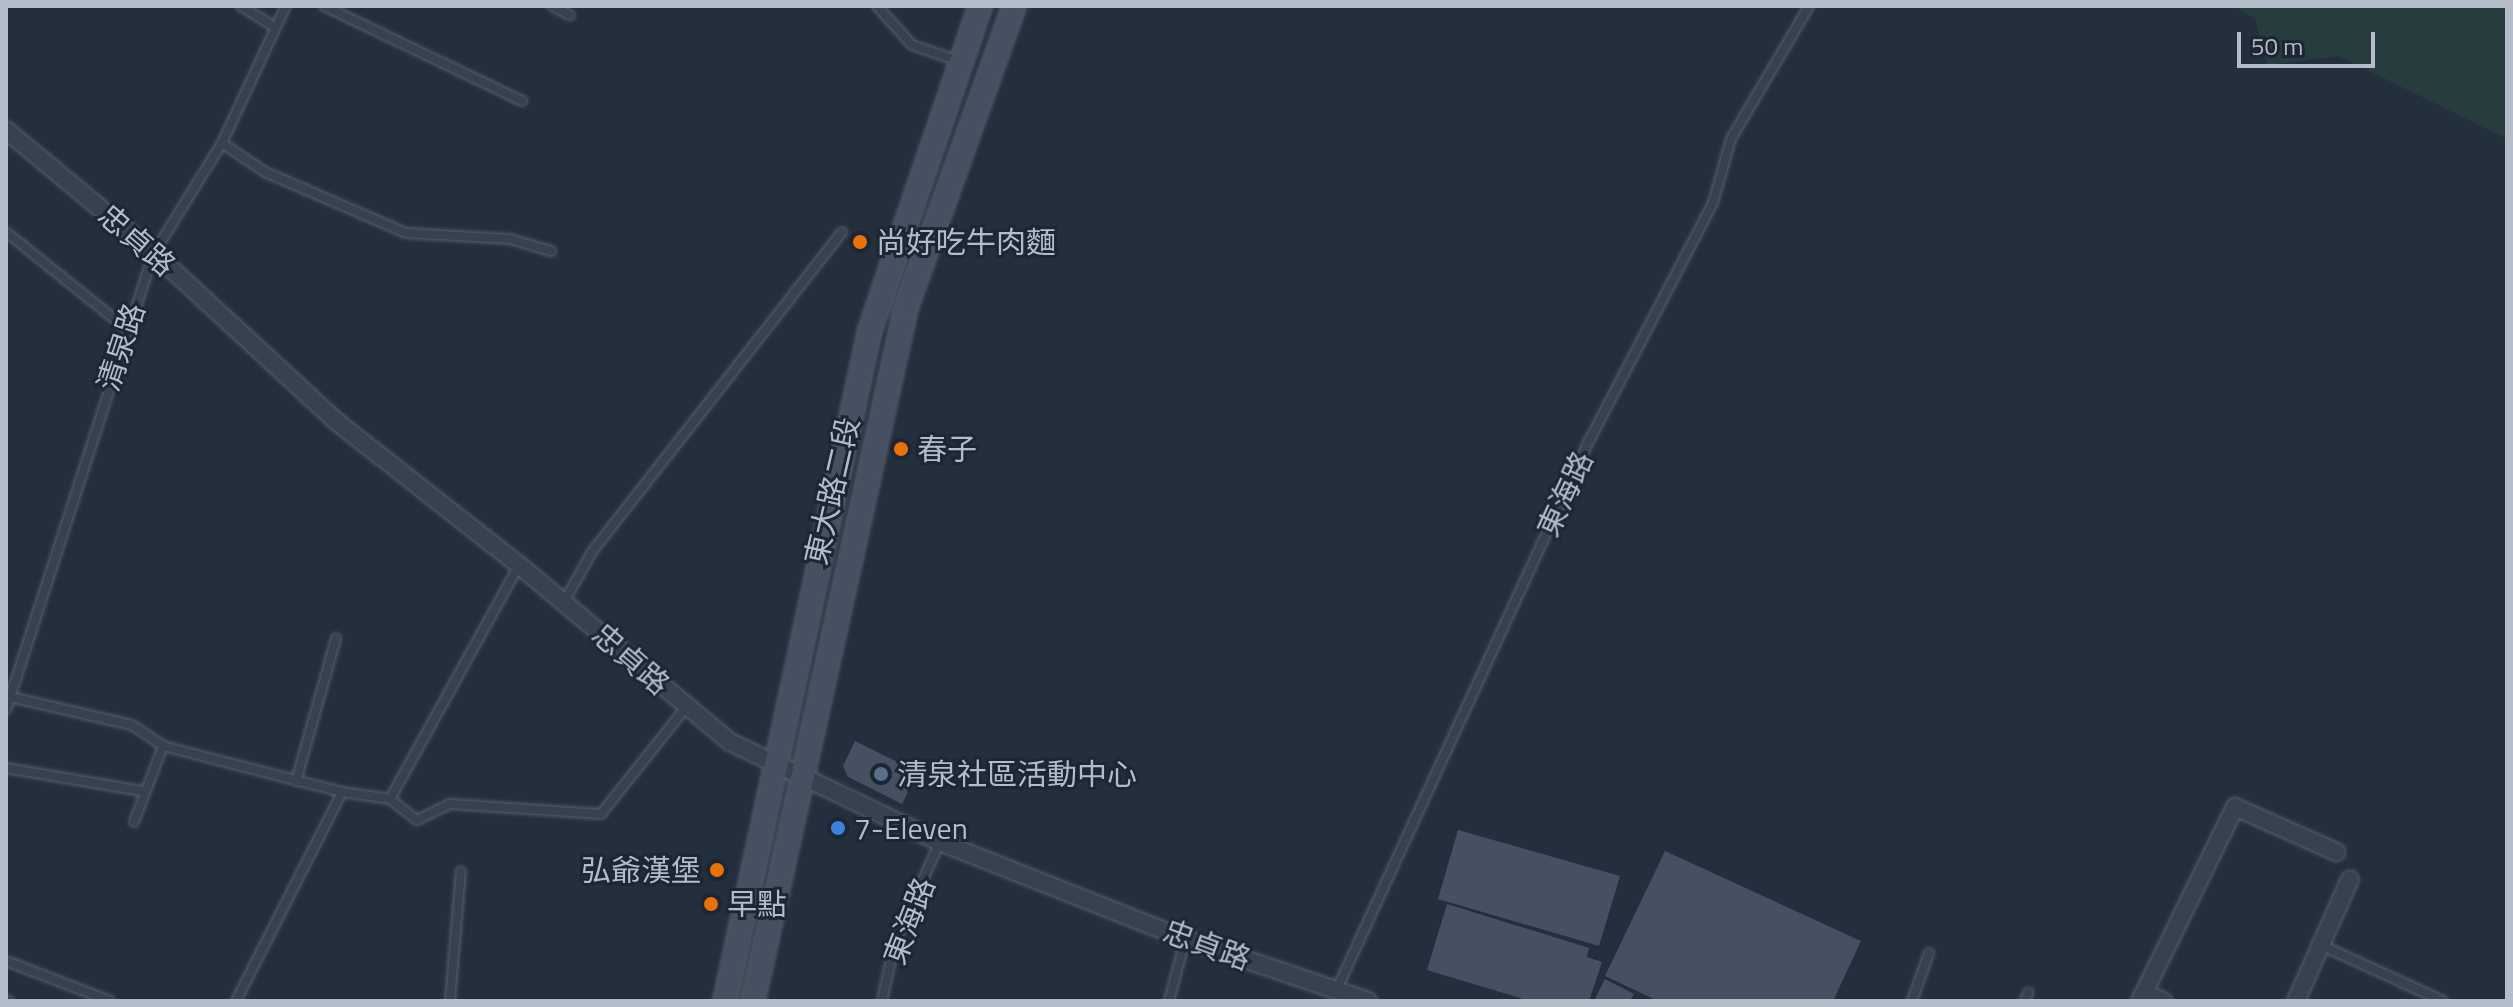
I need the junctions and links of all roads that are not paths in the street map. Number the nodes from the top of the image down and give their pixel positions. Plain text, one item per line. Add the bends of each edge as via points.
1 (241, 6) edge
2 (286, 6) edge
3 (324, 6) edge
4 (552, 6) edge
5 (877, 6) edge
6 (980, 6) edge
7 (1014, 6) edge
8 (1809, 6) edge
9 (570, 15) dead end
10 (273, 26) junction
11 (963, 53) junction
12 (996, 55) junction
13 (522, 101) dead end
14 (6, 130) edge
15 (222, 143) junction
16 (6, 232) edge
17 (842, 232) dead end
18 (551, 251) dead end
19 (154, 253) junction
20 (126, 328) junction
21 (519, 565) junction
22 (564, 603) junction
23 (336, 639) dead end
24 (8, 698) edge
25 (686, 707) junction
26 (6, 710) edge
27 (163, 746) junction
28 (776, 763) junction
29 (6, 768) edge
30 (801, 775) junction
31 (296, 781) junction
32 (142, 791) junction
33 (342, 792) junction
34 (390, 799) junction
35 (134, 822) dead end
36 (940, 842) junction
37 (2336, 852) dead end
38 (461, 871) dead end
39 (2350, 879) dead end
40 (1185, 939) junction
41 (2320, 945) junction
42 (1929, 953) dead end
43 (6, 961) edge
44 (1336, 991) junction
45 (89, 997) edge
46 (2142, 997) edge
47 (110, 1001) edge
48 (236, 1001) edge
49 (450, 1001) edge
50 (725, 1001) edge
51 (753, 1001) edge
52 (882, 1001) edge
53 (1169, 1001) edge
54 (1368, 1001) edge
55 (1912, 1001) edge
56 (2163, 1001) edge
57 (2296, 1001) edge
58 (2443, 1001) edge

1 - 10 lane
2 - 10 lane, 清泉路
3 - 13 lane
4 - 9 lane
5 - 11 lane via 912,45
6 - 11 street, 東大路二段
7 - 12 street, 東大路二段
8 - 44 lane, 東海路 via 1731,139 1713,203 1589,441
10 - 15 lane, 清泉路
11 - 12 street
11 - 28 street, 東大路二段 via 870,330
12 - 30 street, 東大路二段 via 906,308
14 - 19 street, 忠貞路
15 - 18 lane via 265,172 406,233 510,239
15 - 19 lane, 清泉路
16 - 20 lane
17 - 22 lane via 592,552
19 - 20 lane, 清泉路
19 - 21 street, 忠貞路 via 337,422
20 - 24 lane, 清泉路
21 - 22 street, 忠貞路
21 - 34 lane
22 - 25 street, 忠貞路
23 - 31 lane
24 - 26 lane, 清泉路
24 - 27 lane via 132,725
25 - 28 street, 忠貞路 via 730,742
25 - 34 lane via 601,814 450,804 417,820
27 - 31 lane
27 - 32 lane
28 - 30 street, 忠貞路
28 - 50 street, 東大路二段
29 - 32 lane
30 - 36 street, 忠貞路
30 - 51 street, 東大路二段
31 - 33 lane
32 - 35 lane
33 - 34 lane
33 - 48 lane
36 - 40 street, 忠貞路
36 - 52 lane, 東海路 via 895,942
37 - 46 street via 2235,807
38 - 49 lane
39 - 41 street
40 - 44 street, 忠貞路
40 - 53 lane
41 - 57 street
41 - 58 lane
42 - 55 lane
43 - 45 lane
44 - 54 street, 忠貞路
45 - 47 lane
46 - 56 street

